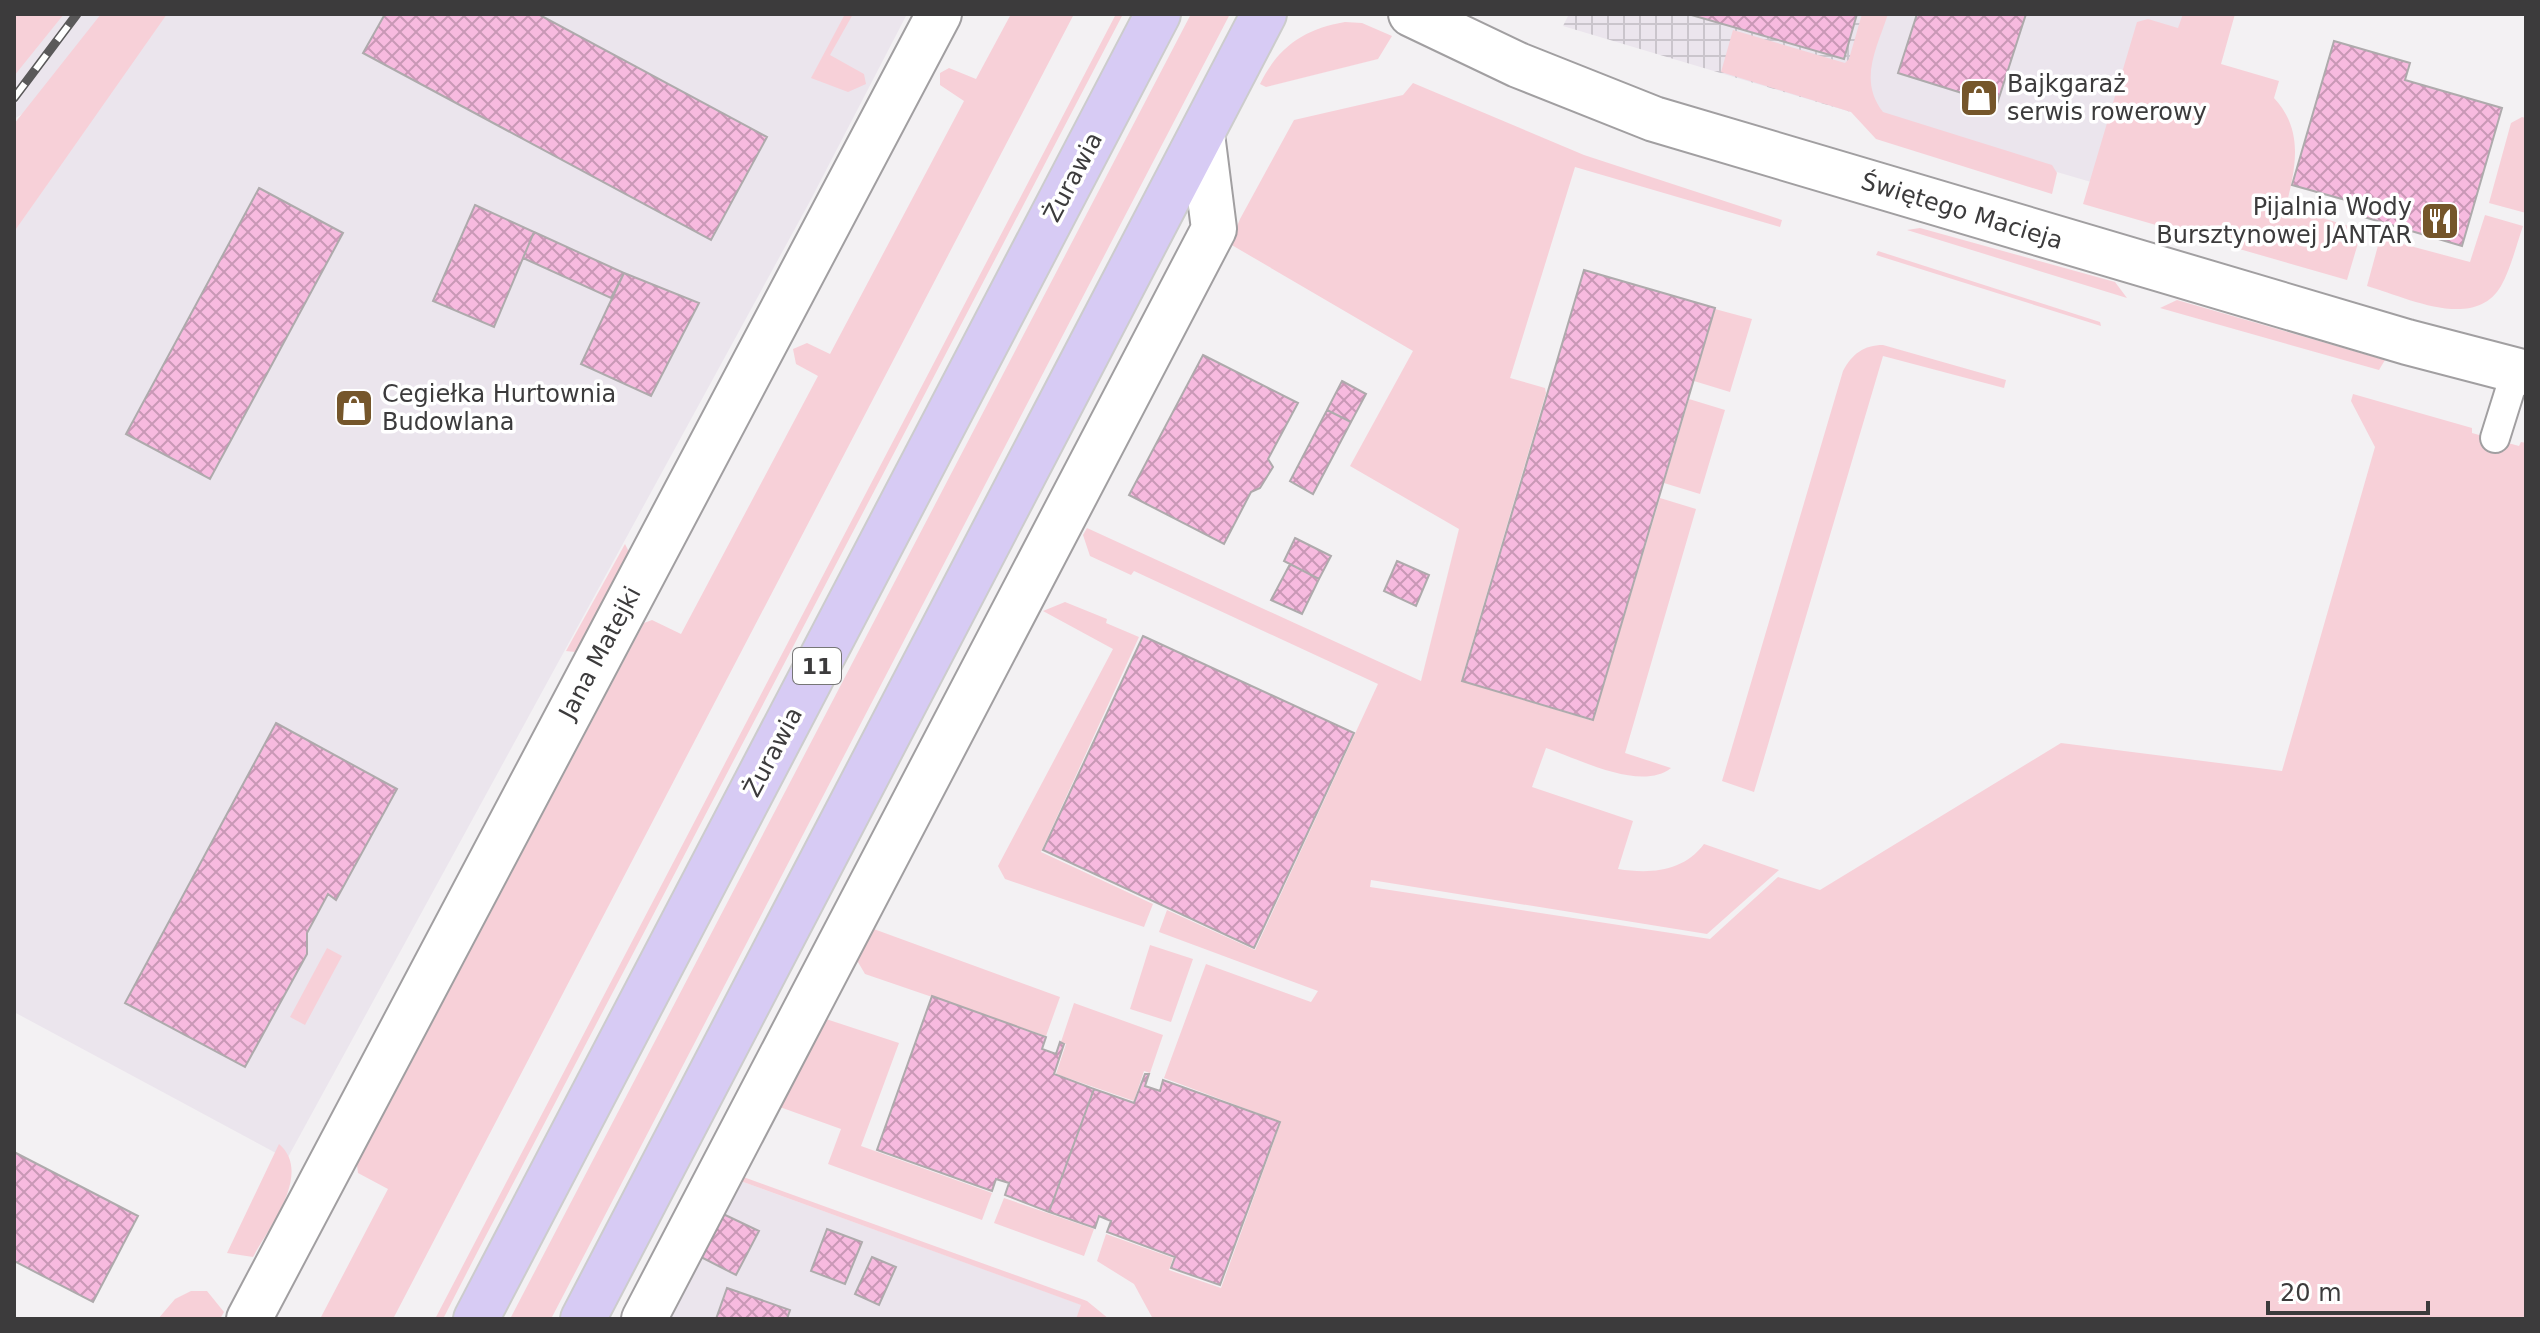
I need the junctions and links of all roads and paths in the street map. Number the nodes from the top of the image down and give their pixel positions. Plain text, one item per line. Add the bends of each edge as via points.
1 (939, 14) edge
2 (1158, 14) edge
3 (1264, 14) edge
4 (1411, 14) edge
5 (1202, 134) junction
6 (2523, 361) edge
7 (2495, 438) dead end
8 (256, 1306) edge
9 (476, 1319) edge
10 (583, 1319) edge
11 (644, 1319) edge

1 - 8 street, Jana Matejki
2 - 9 main road, Żurawia / 11
3 - 5 main road
4 - 6 street, Świętego Macieja via 1518,65 1654,119 2407,342
5 - 10 main road
5 - 11 street via 1214,229
6 - 7 lane

